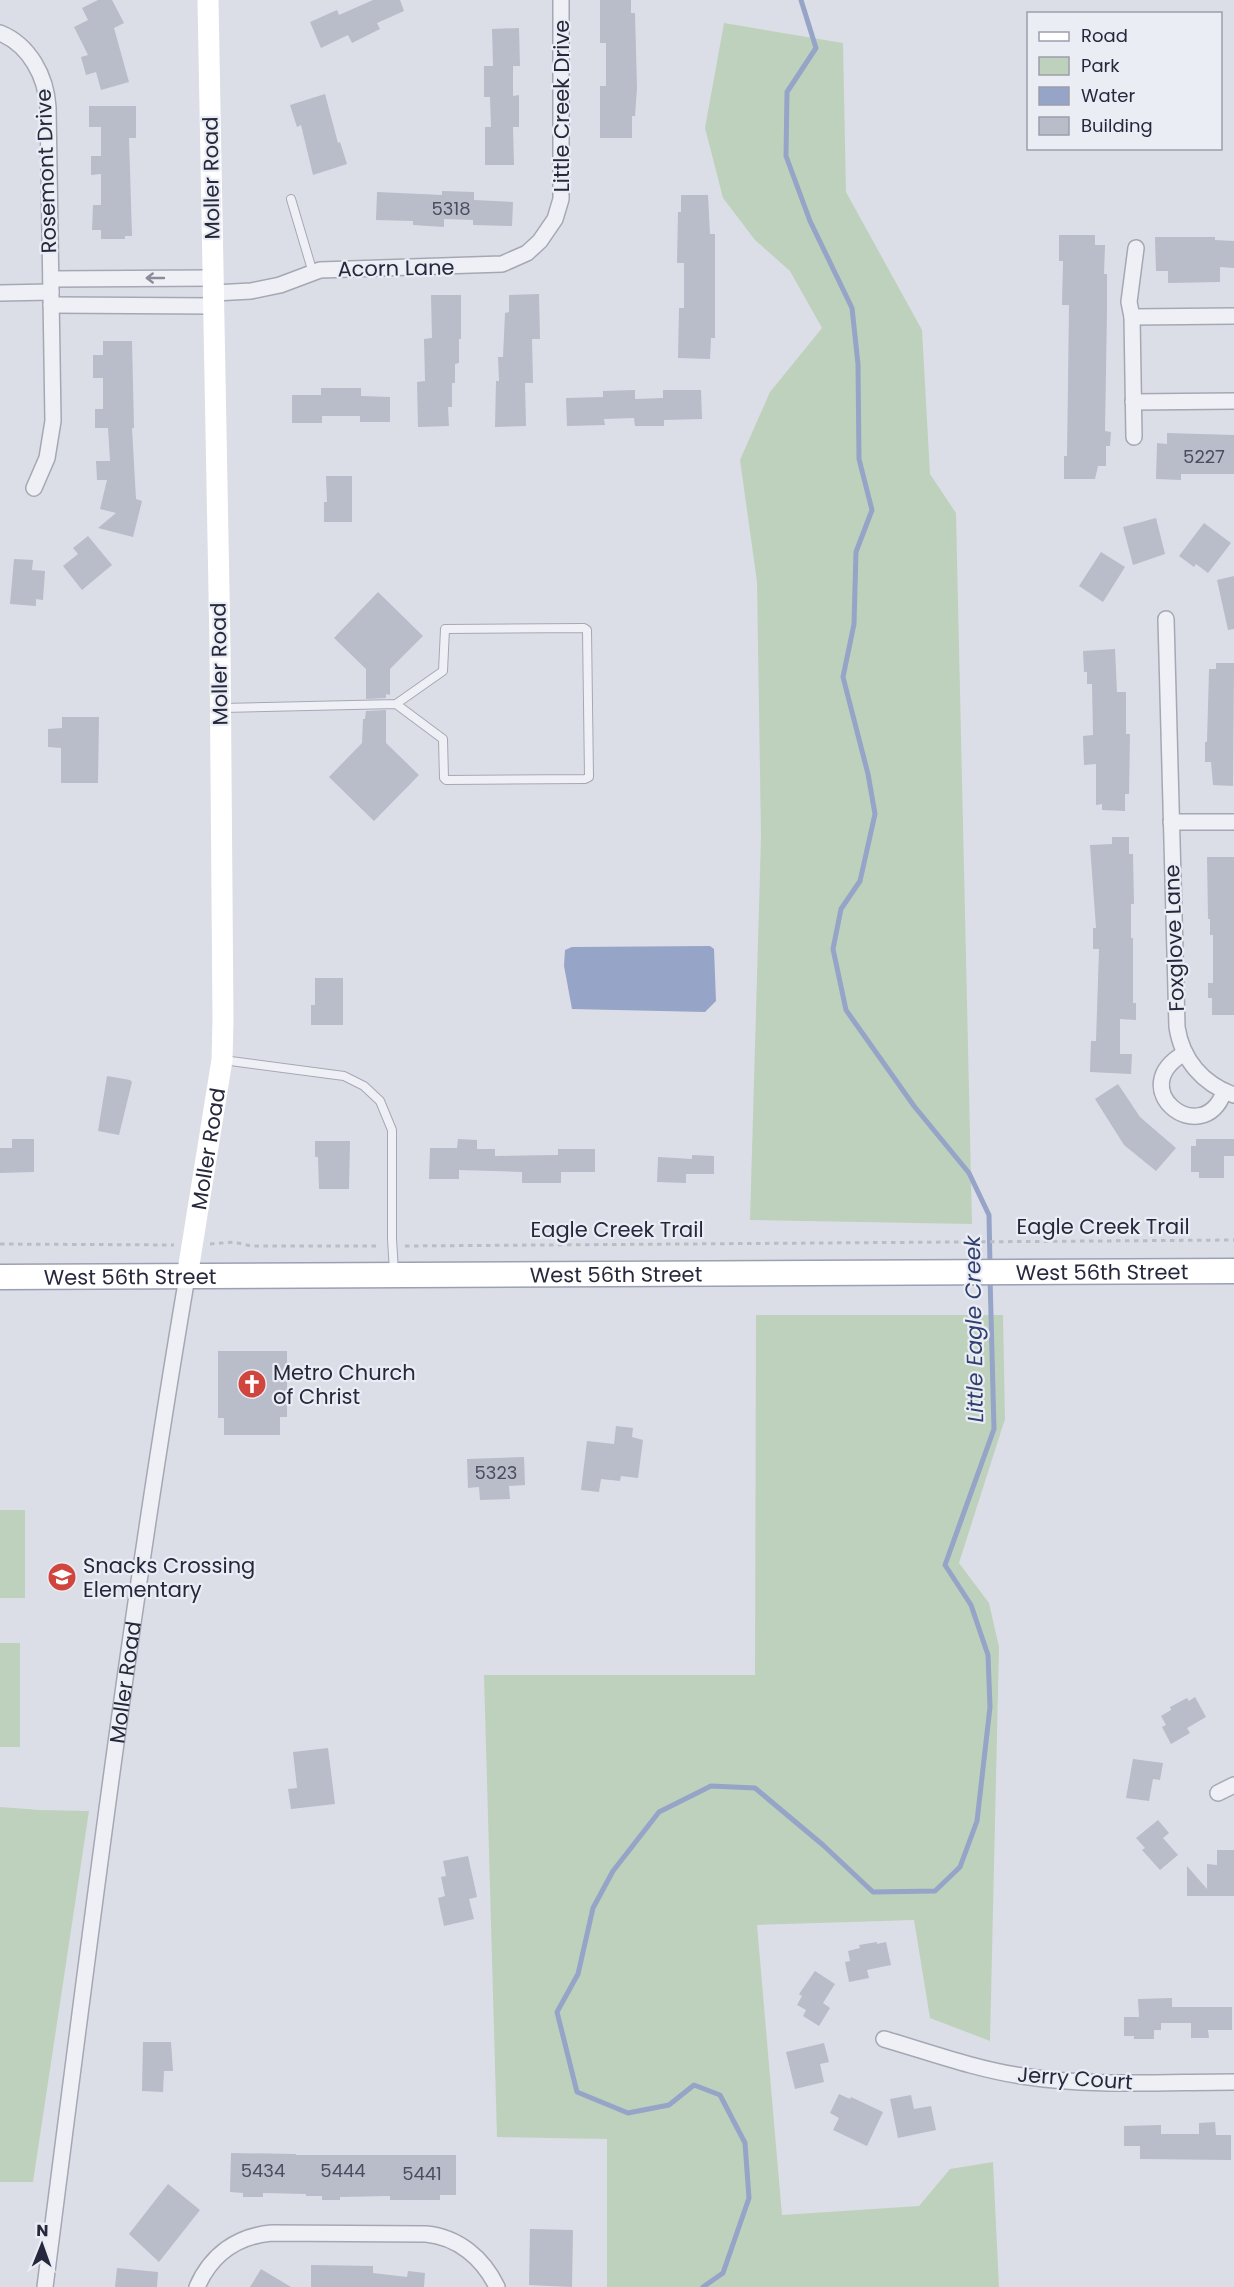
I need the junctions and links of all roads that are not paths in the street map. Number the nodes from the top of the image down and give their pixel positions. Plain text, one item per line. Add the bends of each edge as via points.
1 (208, 0) edge
2 (561, 0) edge
3 (0, 33) edge
4 (291, 199) dead end
5 (558, 211) joint
6 (1136, 248) dead end
7 (313, 273) junction
8 (51, 292) junction
9 (214, 292) junction
10 (0, 293) edge
11 (1234, 315) edge
12 (1132, 317) junction
13 (1234, 401) edge
14 (1133, 402) junction
15 (1134, 437) dead end
16 (34, 488) dead end
17 (1166, 619) dead end
18 (396, 704) junction
19 (220, 708) junction
20 (1171, 822) junction
21 (1234, 822) edge
22 (1185, 1053) junction
23 (222, 1060) junction
24 (1229, 1093) edge
25 (1234, 1271) edge
26 (394, 1276) junction
27 (0, 1277) edge
28 (187, 1277) junction
29 (1234, 1785) edge
30 (1218, 1793) dead end
31 (884, 2039) dead end
32 (1234, 2082) edge
33 (45, 2287) edge
34 (197, 2287) edge
35 (496, 2287) edge

1 - 9 street, Moller Road
2 - 5 street, Little Creek Drive via 562,188
3 - 8 street, Rosemont Drive via 31,57 46,89
4 - 7 lane
5 - 7 street, Acorn Lane via 534,248 502,264
6 - 12 street via 1129,302
7 - 9 street, Acorn Lane via 251,291
8 - 9 street
9 -> 8 street
8 - 10 street
8 - 16 street, Rosemont Drive via 53,421 47,458
9 - 19 street, Moller Road
11 - 12 street
12 - 14 street
13 - 14 street
14 - 15 street
17 - 20 street, Foxglove Lane
18 - 18 lane via 444,671 445,630 584,628 589,777 446,780 443,739
18 - 19 lane
19 - 23 street, Moller Road
20 - 21 street
20 - 22 street, Foxglove Lane via 1176,1023
22 - 24 street, Foxglove Lane via 1203,1079
22 - 24 street, Foxglove Lane via 1164,1072 1161,1084 1168,1104 1177,1112 1199,1116 1214,1109
23 - 26 lane via 344,1076 364,1086 380,1101 392,1130
23 - 28 street, Moller Road
25 - 26 main road, West 56th Street
26 - 28 main road, West 56th Street
27 - 28 main road, West 56th Street
28 - 33 street, Moller Road via 142,1553
29 - 30 street
31 - 32 street, Jerry Court via 1033,2078
34 - 35 street via 214,2259 232,2244 249,2236 272,2233 426,2234 446,2238 473,2254

